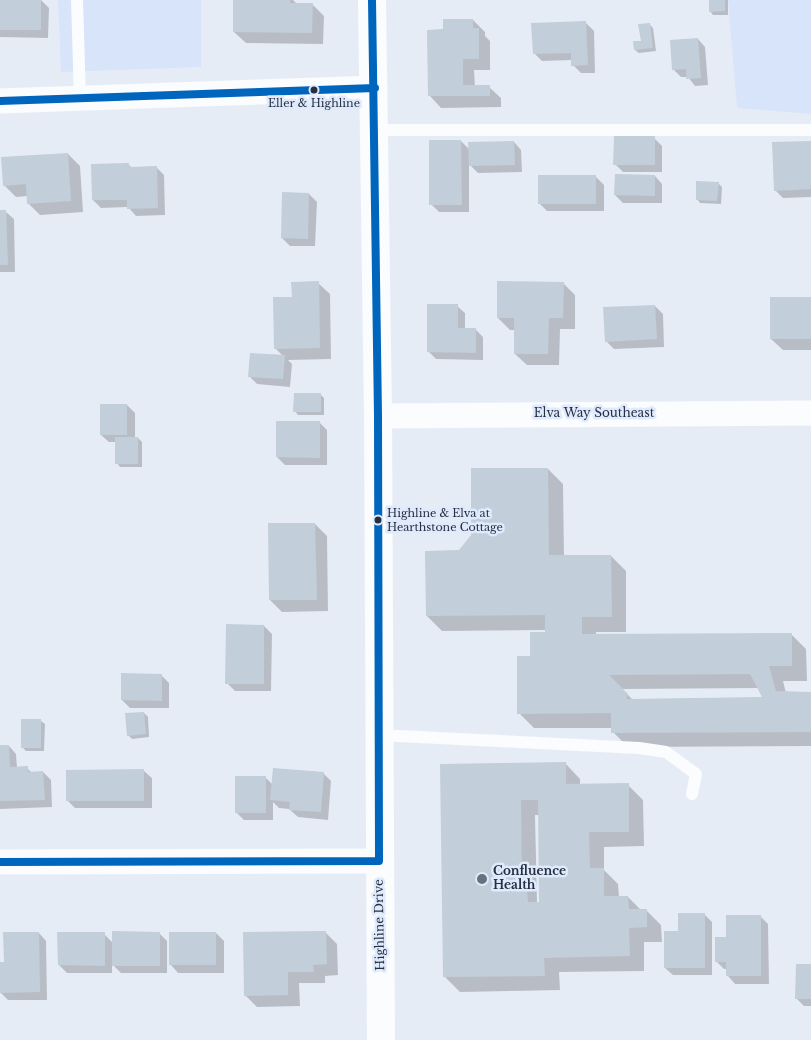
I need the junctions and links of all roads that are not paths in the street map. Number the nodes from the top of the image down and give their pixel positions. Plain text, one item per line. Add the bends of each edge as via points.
1 (77, 0) edge
2 (372, 0) edge
3 (374, 88) junction
4 (80, 98) junction
5 (0, 101) edge
6 (375, 130) junction
7 (811, 130) edge
8 (811, 413) edge
9 (378, 416) junction
10 (379, 735) junction
11 (692, 794) dead end
12 (380, 860) junction
13 (0, 862) edge
14 (381, 1040) edge

1 - 4 lane
2 - 3 street, Highline Drive
3 - 4 street
3 - 6 street, Highline Drive
4 - 5 street
6 - 7 lane
6 - 9 street, Highline Drive
8 - 9 street, Elva Way Southeast
9 - 10 street, Highline Drive
10 - 11 lane via 666,752 696,774
10 - 12 street, Highline Drive
12 - 13 street
12 - 14 street, Highline Drive

